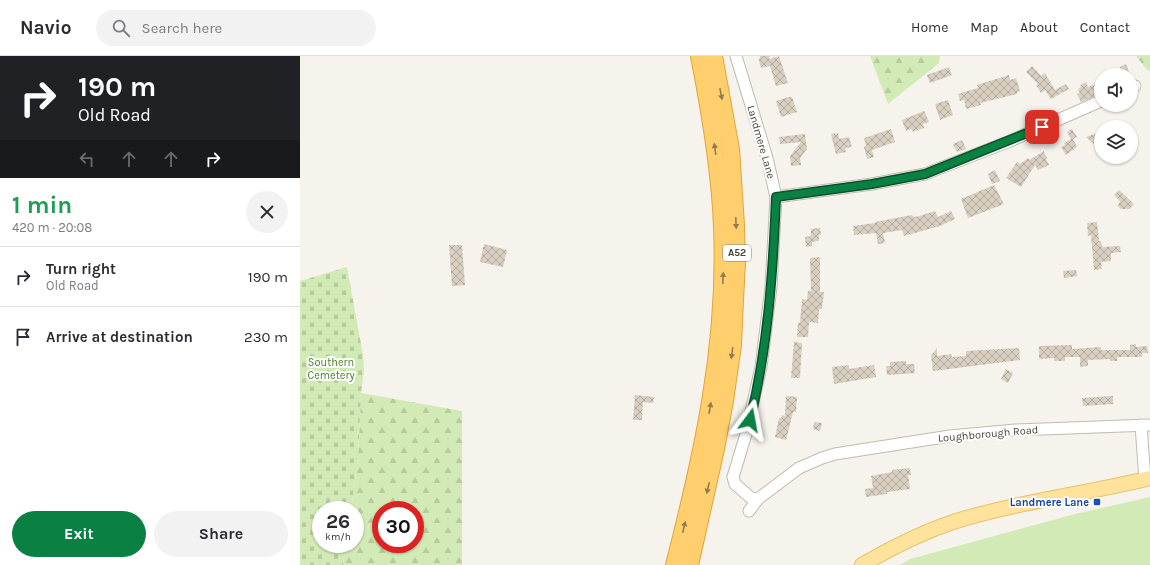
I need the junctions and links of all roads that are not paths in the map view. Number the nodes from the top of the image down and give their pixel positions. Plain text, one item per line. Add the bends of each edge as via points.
1 (699, 56) edge
2 (714, 56) edge
3 (736, 56) edge
4 (1094, 104) edge
5 (776, 197) junction
6 (1145, 425) edge
7 (1147, 479) edge
8 (758, 499) junction
9 (749, 511) dead end
10 (674, 565) edge
11 (690, 565) edge
12 (862, 565) edge

10 -> 1 highway, A52 via 703,446 722,299 723,233 720,190
2 -> 11 highway, A52 via 731,149 737,262 733,345 725,401
3 - 5 street, Landmere Lane
4 - 5 street via 1010,141 925,174
5 - 8 street, Landmere Lane via 771,287 761,367 748,427 733,476 735,484 751,498
6 - 7 street
6 - 8 street, Loughborough Road via 1015,430 950,436 827,456 799,468
7 - 12 main road via 953,522 898,545
8 - 9 street

